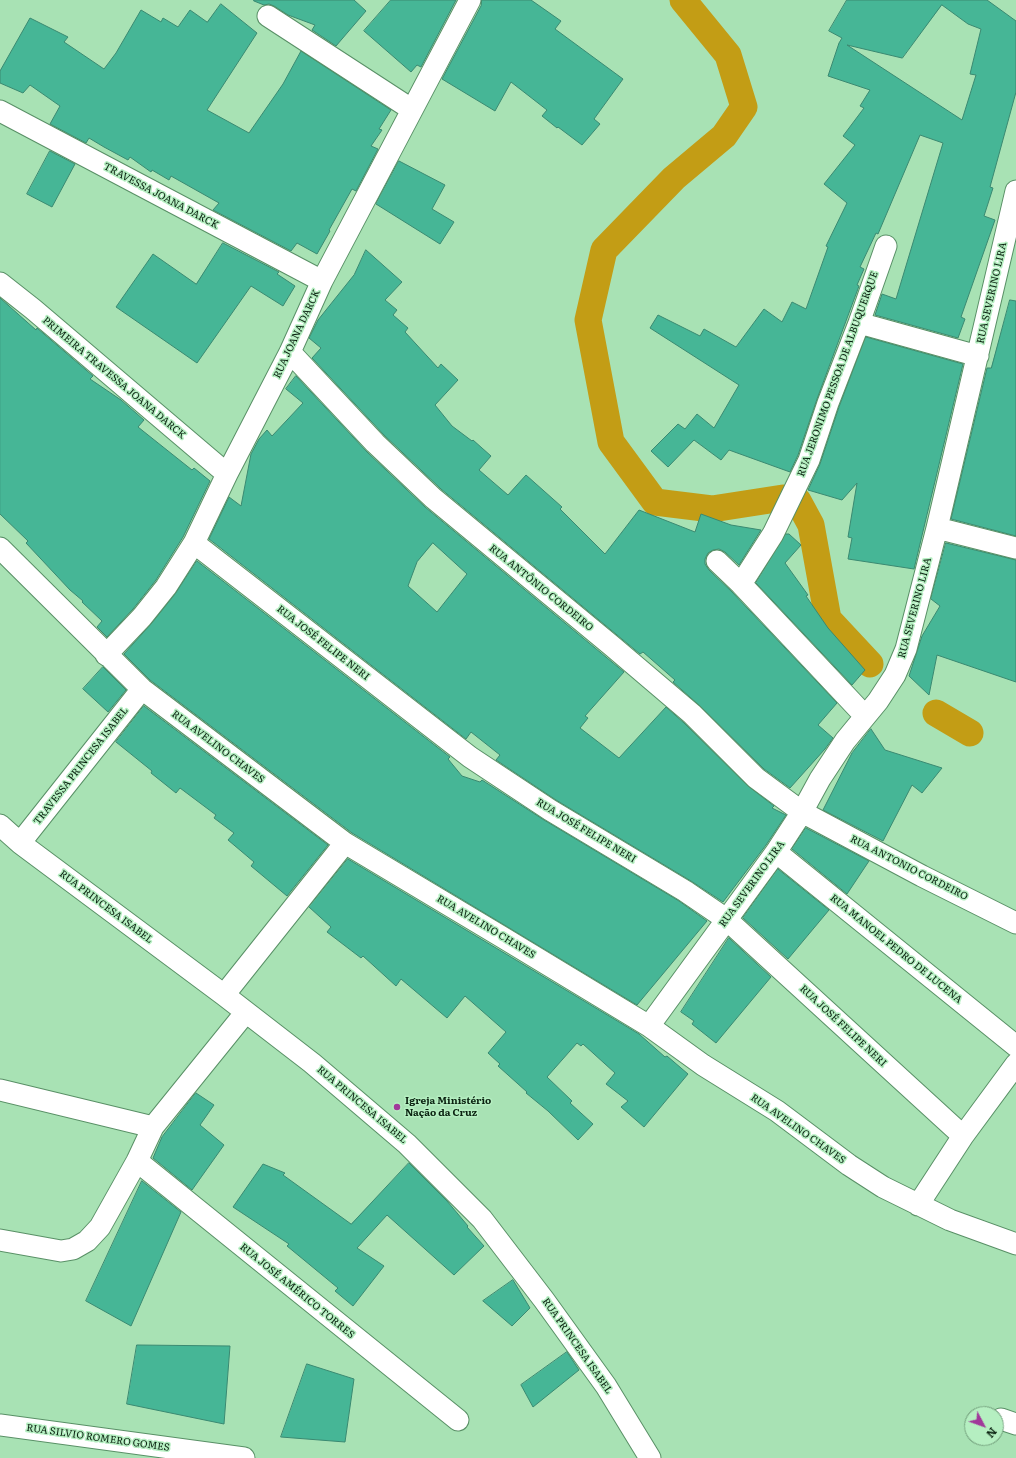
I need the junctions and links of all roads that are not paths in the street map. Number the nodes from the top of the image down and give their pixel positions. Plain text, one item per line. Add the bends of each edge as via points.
1 (470, 0) edge
2 (268, 16) dead end
3 (412, 109) junction
4 (0, 111) edge
5 (1016, 192) edge
6 (886, 246) dead end
7 (322, 281) junction
8 (0, 283) edge
9 (859, 323) junction
10 (290, 352) junction
11 (978, 356) junction
12 (227, 474) junction
13 (936, 528) junction
14 (194, 543) junction
15 (0, 548) edge
16 (1016, 548) edge
17 (717, 561) dead end
18 (741, 584) junction
19 (106, 655) junction
20 (142, 689) junction
21 (865, 716) junction
22 (802, 812) junction
23 (0, 825) edge
24 (20, 843) junction
25 (345, 844) junction
26 (776, 852) junction
27 (726, 919) junction
28 (1016, 923) edge
29 (224, 995) junction
30 (246, 1012) junction
31 (649, 1026) junction
32 (1016, 1046) edge
33 (1016, 1064) edge
34 (0, 1090) edge
35 (153, 1127) junction
36 (963, 1136) junction
37 (137, 1161) junction
38 (918, 1204) junction
39 (0, 1240) edge
40 (1016, 1244) edge
41 (458, 1420) dead end
42 (0, 1425) edge
43 (244, 1458) edge
44 (650, 1458) edge

1 - 3 street, RUA JOANA DARCK
2 - 3 street
3 - 7 street, RUA JOANA DARCK
4 - 7 street, TRAVESSA JOANA DARCK
5 - 11 street, RUA SEVERINO LIRA
6 - 9 street, RUA JERONIMO PESSOA DE ALBUQUERQUE
7 - 10 street, RUA JOANA DARCK
8 - 12 street, PRIMEIRA TRAVESSA JOANA DARCK via 40,314
9 - 11 street
9 - 18 street, RUA JERONIMO PESSOA DE ALBUQUERQUE via 809,460 774,534
10 - 12 street, RUA JOANA DARCK
10 - 22 street, RUA ANTÔNIO CORDEIRO via 375,443 433,498 692,714 756,778
11 - 13 street, RUA SEVERINO LIRA
12 - 14 street, RUA JOANA DARCK
13 - 16 street
13 - 21 street, RUA SEVERINO LIRA via 896,675
14 - 19 street, RUA JOANA DARCK via 166,587
14 - 27 street, RUA JOSÉ FELIPE NERI via 470,757 550,810 685,891
15 - 19 street, RUA AVELINO CHAVES
17 - 18 street
18 - 21 street
19 - 20 street, RUA AVELINO CHAVES
20 - 24 street, TRAVESSA PRINCESA ISABEL
20 - 25 street, RUA AVELINO CHAVES
21 - 22 street, RUA SEVERINO LIRA via 824,772
22 - 26 street, RUA SEVERINO LIRA
22 - 28 street, RUA ANTONIO CORDEIRO
23 - 24 street, RUA PRINCESA ISABEL
24 - 29 street, RUA PRINCESA ISABEL
25 - 29 street
25 - 31 street, RUA AVELINO CHAVES
26 - 27 street, RUA SEVERINO LIRA
26 - 32 street, RUA MANOEL PEDRO DE LUCENA
27 - 31 street, RUA SEVERINO LIRA
27 - 36 street, RUA JOSÉ FELIPE NERI
29 - 30 street, RUA PRINCESA ISABEL
30 - 35 street
30 - 44 street, RUA PRINCESA ISABEL via 312,1063 407,1144 482,1219 606,1386
31 - 38 street, RUA AVELINO CHAVES via 703,1065 777,1111 883,1187
33 - 36 street
34 - 35 street
35 - 37 street
36 - 38 street
37 - 39 street via 100,1227 87,1241 73,1249 61,1251
37 - 41 street, RUA JOSÉ AMÉRICO TORRES
38 - 40 street, RUA AVELINO CHAVES via 950,1220
42 - 43 street, RUA SILVIO ROMERO GOMES

